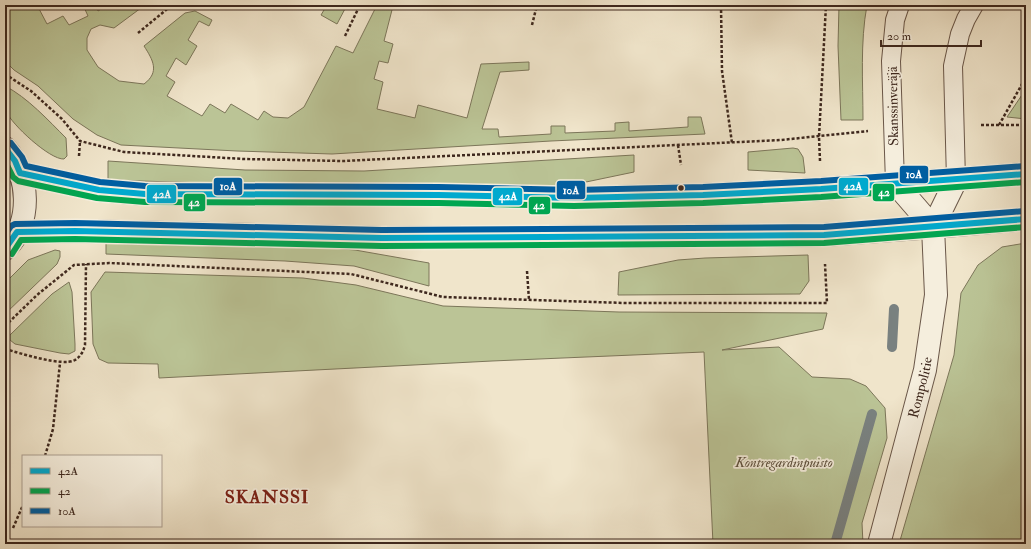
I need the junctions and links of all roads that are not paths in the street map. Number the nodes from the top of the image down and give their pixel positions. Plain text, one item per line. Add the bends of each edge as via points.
1 (900, 5) edge
2 (974, 5) edge
3 (5, 148) edge
4 (20, 173) junction
5 (1026, 174) edge
6 (956, 180) junction
7 (895, 184) junction
8 (1026, 219) edge
9 (932, 228) junction
10 (11, 241) edge
11 (879, 544) edge

1 - 7 lane, Skanssinveräjä via 892,44
2 - 6 lane via 960,34 953,66
3 - 4 street
4 - 7 street via 99,190 145,194 574,198 703,195
4 - 10 street via 25,203 22,218
5 - 6 street
6 - 7 street
6 - 9 street
7 - 9 street
8 - 9 street
9 - 10 street via 824,235 568,238 382,238 76,231
9 - 11 street, Rompolitie via 936,295 926,370

